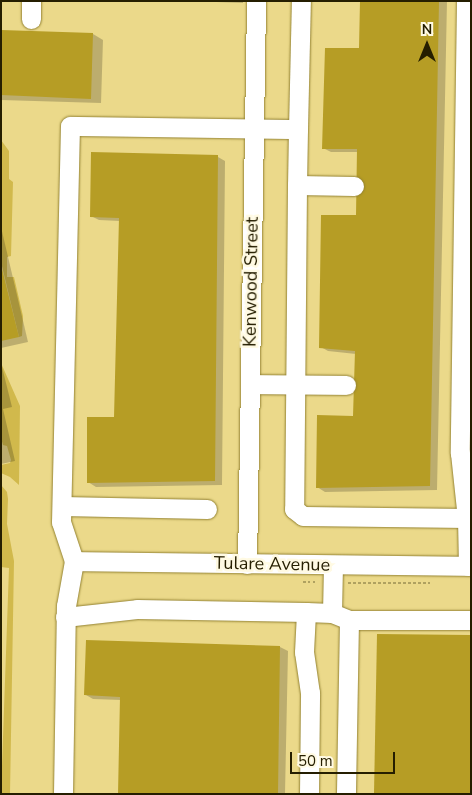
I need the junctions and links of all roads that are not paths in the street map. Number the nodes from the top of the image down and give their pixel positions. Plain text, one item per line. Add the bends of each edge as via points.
1 (256, 1) edge
2 (301, 1) edge
3 (466, 1) edge
4 (254, 128) junction
5 (298, 129) junction
6 (297, 185) junction
7 (354, 186) dead end
8 (250, 384) junction
9 (296, 384) junction
10 (346, 385) dead end
11 (62, 506) junction
12 (207, 509) dead end
13 (467, 518) junction
14 (74, 562) junction
15 (246, 564) junction
16 (333, 565) junction
17 (469, 566) edge
18 (306, 612) junction
19 (340, 616) junction
20 (65, 617) junction
21 (471, 620) edge
22 (62, 794) edge
23 (309, 794) edge
24 (346, 794) edge

1 - 4 street, Kenwood Street
2 - 5 street
3 - 13 street via 460,453
4 - 5 street
4 - 8 street, Kenwood Street
4 - 11 street via 70,126
5 - 6 street
6 - 7 street
6 - 9 street
8 - 9 street
8 - 15 street, Kenwood Street
9 - 10 street
9 - 13 street via 294,509 303,516
11 - 12 street
11 - 14 street via 61,522
13 - 17 street
14 - 15 street, Tulare Avenue
14 - 20 street
15 - 16 street, Tulare Avenue
16 - 17 street, Tulare Avenue
16 - 19 street
18 - 19 street
18 - 20 street via 137,608
18 - 23 street via 304,652 310,693
19 - 21 street
19 - 24 street
20 - 22 street

